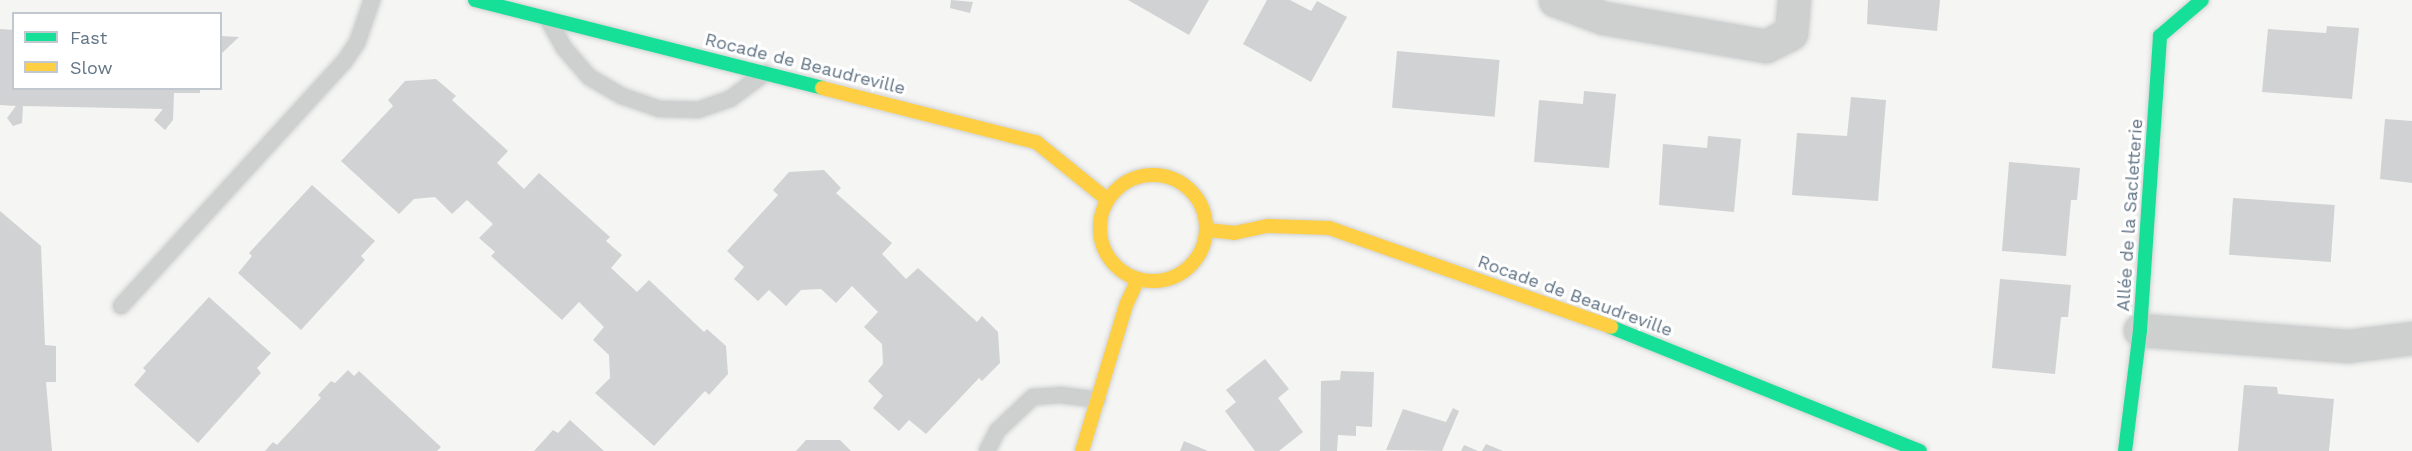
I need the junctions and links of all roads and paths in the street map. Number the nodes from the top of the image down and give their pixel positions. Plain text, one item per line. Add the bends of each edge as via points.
1 (372, 0) edge
2 (1555, 0) edge
3 (1794, 0) edge
4 (2202, 0) edge
5 (491, 2) edge
6 (547, 19) junction
7 (768, 72) junction
8 (1108, 200) junction
9 (1207, 230) junction
10 (1138, 279) junction
11 (121, 306) dead end
12 (2140, 330) junction
13 (2412, 338) edge
14 (1098, 400) junction
15 (987, 451) edge
16 (1082, 451) edge
17 (1920, 451) edge
18 (2126, 451) edge

1 - 11 lane via 357,43 344,62
2 - 3 street via 1604,18 1766,46 1791,33
4 - 12 street, Allée de la Sacletterie via 2160,36
5 - 6 street, Rocade de Beaudreville
6 - 7 street, Rocade de Beaudreville
6 - 7 lane via 564,48 589,77 622,96 659,110 698,110 730,99
7 - 8 street, Rocade de Beaudreville via 1036,142
8 - 9 street via 1130,180 1165,176 1196,196
8 - 10 street via 1101,222 1104,248 1122,271
9 - 10 street via 1196,260 1185,271 1154,282
9 - 17 street, Rocade de Beaudreville via 1233,233 1268,226 1329,228 1640,337
10 - 14 street via 1126,304
12 - 13 street via 2349,346
12 - 18 street, Allée de la Sacletterie
14 - 15 lane via 1060,395 1033,398 1014,411
14 - 16 street

